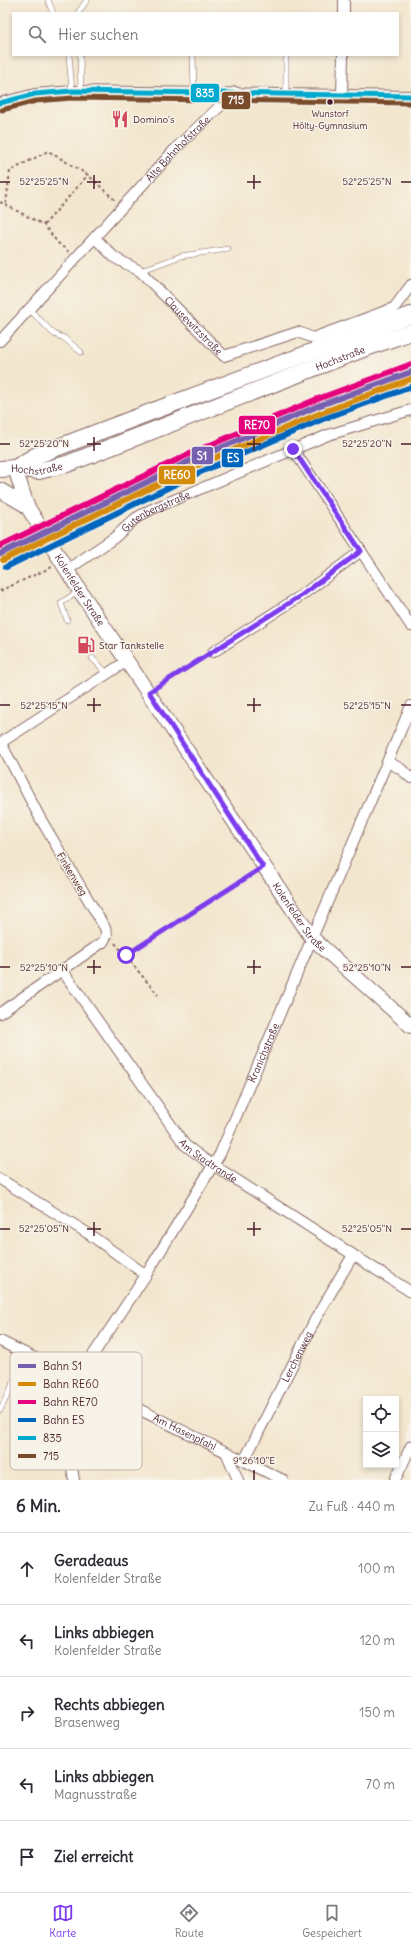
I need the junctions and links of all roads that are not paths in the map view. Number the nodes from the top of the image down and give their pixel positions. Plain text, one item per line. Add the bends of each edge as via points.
1 (48, 0) edge
2 (88, 0) edge
3 (344, 0) edge
4 (53, 12) edge
5 (79, 12) edge
6 (344, 12) edge
7 (69, 56) edge
8 (80, 56) edge
9 (193, 56) edge
10 (286, 56) edge
11 (343, 56) edge
12 (76, 91) junction
13 (194, 91) junction
14 (235, 92) junction
15 (286, 93) junction
16 (342, 94) junction
17 (411, 96) edge
18 (0, 103) edge
19 (95, 238) junction
20 (228, 249) dead end
21 (140, 270) junction
22 (411, 285) edge
23 (29, 309) junction
24 (411, 315) edge
25 (411, 332) edge
26 (0, 341) edge
27 (81, 352) dead end
28 (411, 410) edge
29 (293, 449) junction
30 (8, 468) edge
31 (0, 490) edge
32 (27, 506) junction
33 (361, 551) junction
34 (64, 566) junction
35 (80, 591) junction
36 (67, 620) dead end
37 (411, 626) edge
38 (213, 652) road end
39 (92, 658) dead end
40 (127, 661) junction
41 (108, 674) junction
42 (411, 706) edge
43 (1, 743) edge
44 (388, 762) junction
45 (411, 778) edge
46 (312, 938) junction
47 (62, 970) junction
48 (0, 1013) edge
49 (411, 1026) edge
50 (214, 1165) junction
51 (0, 1179) edge
52 (353, 1255) junction
53 (146, 1275) junction
54 (411, 1292) edge
55 (0, 1341) edge
56 (22, 1352) edge
57 (94, 1352) edge
58 (10, 1390) edge
59 (0, 1410) edge
60 (142, 1411) edge
61 (411, 1446) edge
62 (226, 1452) junction
63 (244, 1461) junction
64 (72, 1470) edge
65 (264, 1476) edge
66 (74, 1480) edge
67 (238, 1480) edge
68 (283, 1480) edge
69 (395, 1480) edge

1 - 4 lane
2 - 5 lane
3 - 6 street
7 - 12 lane
8 - 12 lane
9 - 13 lane
10 - 15 lane
11 - 16 street
12 - 13 street
12 - 18 street via 35,94
13 - 14 street
14 - 15 street
14 - 19 street, Alte Bahnhofstraße via 178,146
15 - 16 street
16 - 17 street
19 - 21 street, Clausewitzstraße via 115,258
19 - 23 street, Alte Bahnhofstraße
20 - 21 lane via 181,256
21 - 22 street, Clausewitzstraße via 224,356 298,332 313,338 394,308
23 - 26 street, Alte Bahnhofstraße
23 - 27 lane via 54,334 64,338
24 - 30 main road, Hochstraße
25 - 30 main road, Hochstraße via 67,464 39,471
28 - 29 street, Gutenbergstraße via 328,434
29 - 33 street
29 - 34 street, Gutenbergstraße via 150,510 136,518 114,538
30 - 32 main road, Kolenfelder Straße
31 - 32 main road
32 - 34 main road, Kolenfelder Straße
33 - 37 street
33 - 38 street via 302,595
34 - 35 main road, Kolenfelder Straße
35 - 36 lane via 61,603
35 - 40 main road, Kolenfelder Straße
39 - 41 lane
40 - 41 street
40 - 46 main road, Kolenfelder Straße
41 - 43 street
42 - 44 street, Kranichstraße
43 - 47 street, Finkenweg via 40,818 107,935 103,942
44 - 45 street
44 - 46 street, Kranichstraße
46 - 49 main road, Kolenfelder Straße
46 - 50 street, Kranichstraße via 230,1133
47 - 48 street
47 - 50 street, Am Stadtrande via 185,1145
50 - 52 street, Am Stadtrande
50 - 53 street, Kranichstraße
51 - 53 street via 89,1234
52 - 54 street, Am Stadtrande
52 - 63 street, Lerchenweg via 316,1318
53 - 57 street, Kranichstraße
55 - 56 street, Am Hasenpfahl
58 - 59 lane
60 - 62 street, Am Hasenpfahl
61 - 69 street
62 - 63 street, Am Hasenpfahl
62 - 67 street
63 - 65 street, Am Hasenpfahl
64 - 66 street, Kranichstraße
65 - 68 street, Am Hasenpfahl

